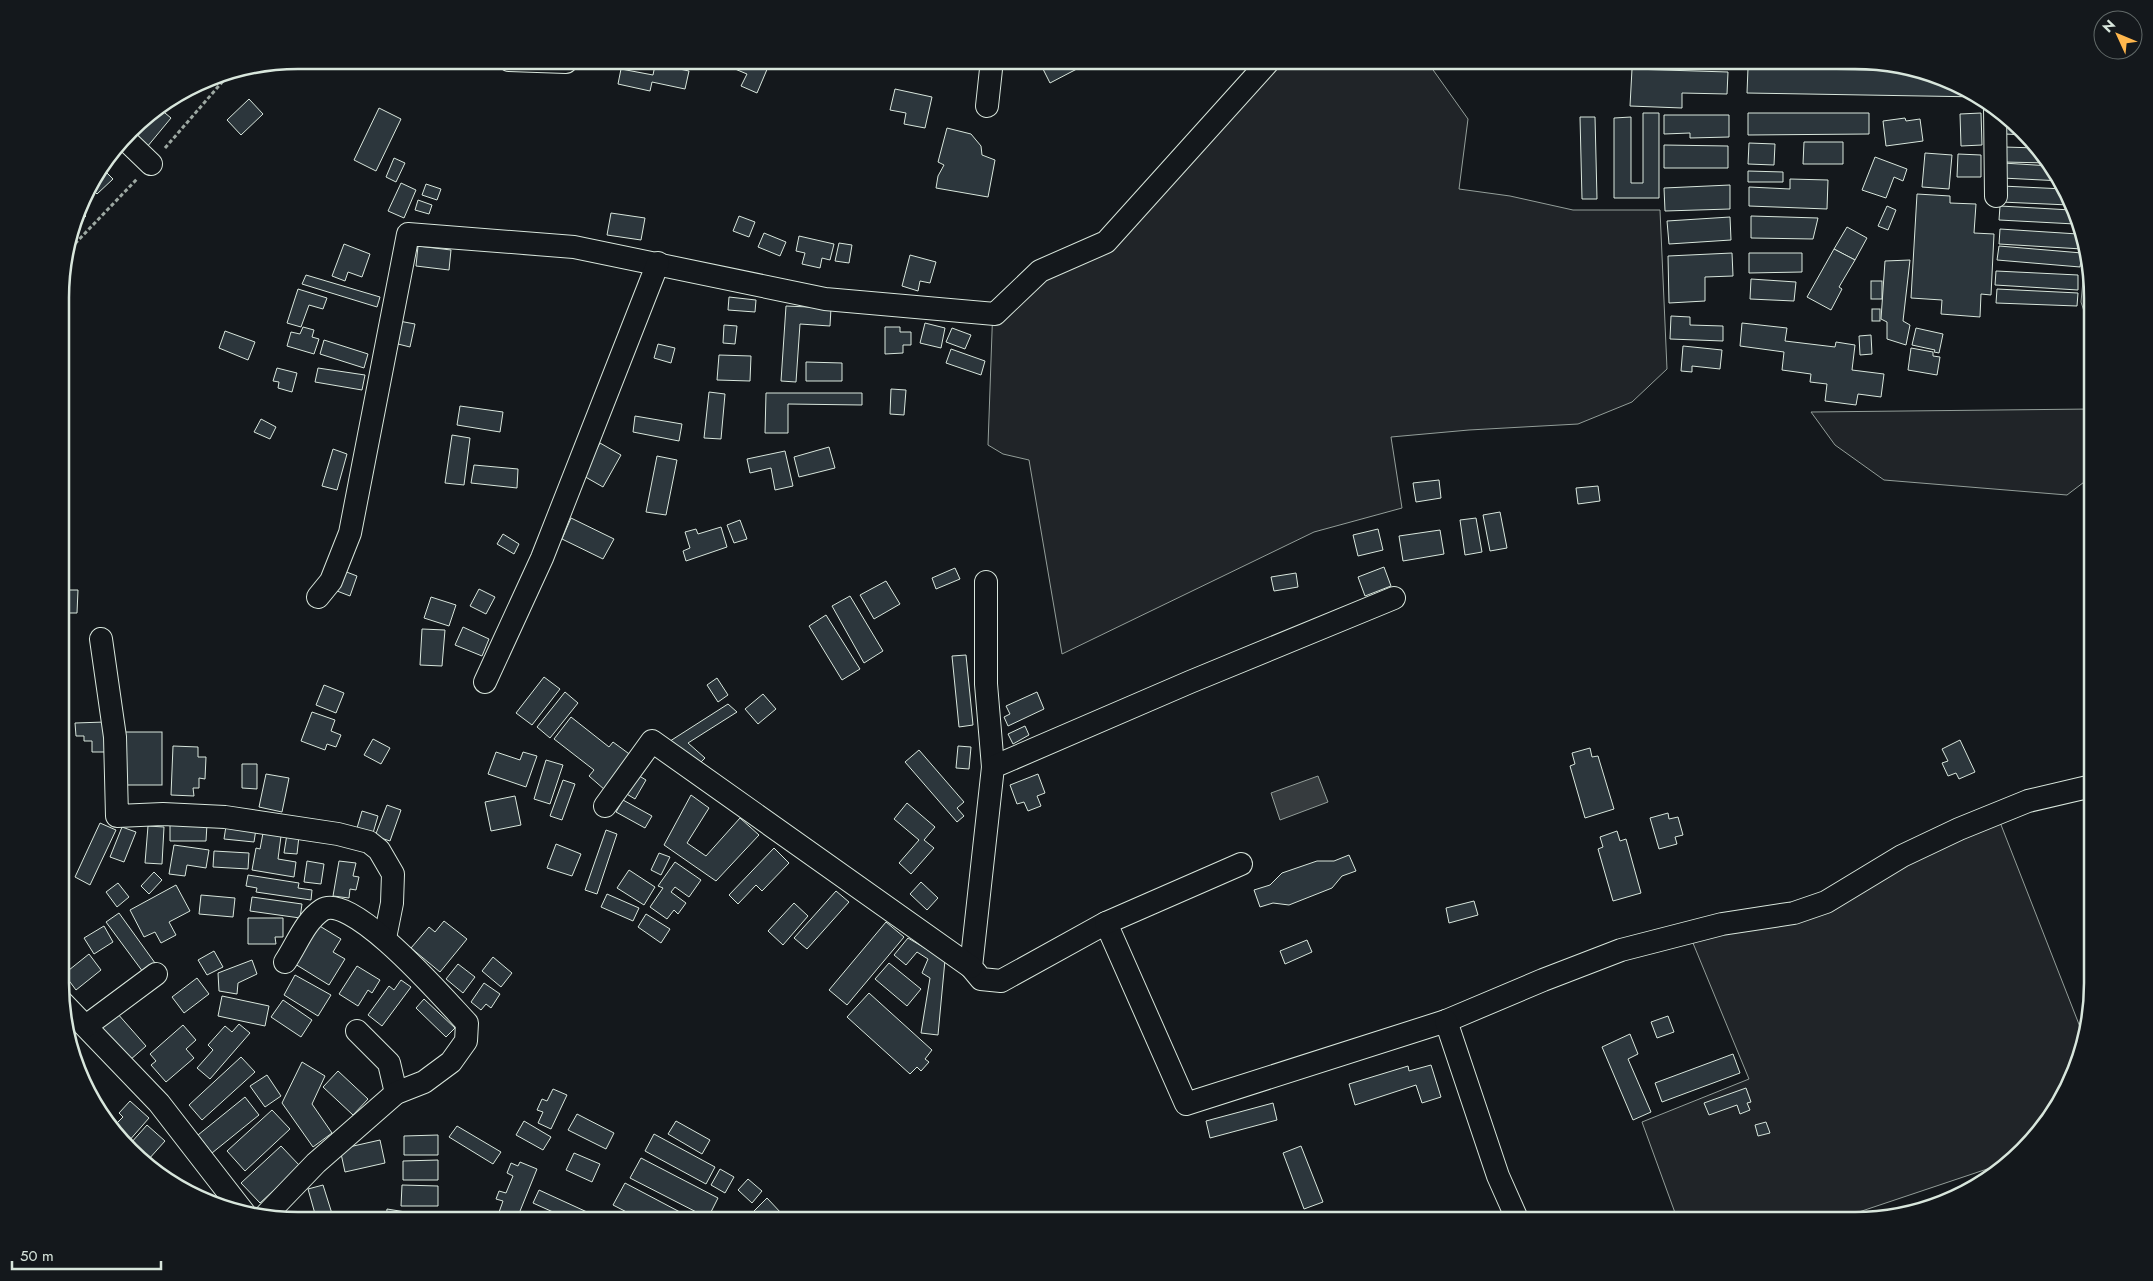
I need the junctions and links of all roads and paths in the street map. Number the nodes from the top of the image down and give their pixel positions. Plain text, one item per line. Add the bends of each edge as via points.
1 (991, 69) edge
2 (1262, 69) edge
3 (987, 106) dead end
4 (1995, 116) edge
5 (129, 143) edge
6 (151, 164) dead end
7 (1996, 196) dead end
8 (658, 263) junction
9 (986, 582) dead end
10 (318, 597) dead end
11 (1394, 598) dead end
12 (101, 639) dead end
13 (486, 682) dead end
14 (993, 767) junction
15 (2084, 788) edge
16 (605, 806) dead end
17 (1241, 864) dead end
18 (1106, 923) junction
19 (385, 938) junction
20 (285, 962) dead end
21 (971, 967) junction
22 (156, 974) dead end
23 (71, 1011) edge
24 (1446, 1021) junction
25 (86, 1026) junction
26 (357, 1031) dead end
27 (396, 1093) junction
28 (238, 1204) edge
29 (270, 1210) edge
30 (1514, 1212) edge

1 - 3 street
2 - 8 street via 1106,242 1040,271 995,314 825,299
4 - 7 street
5 - 6 street
8 - 10 street via 574,247 408,234 350,532 331,581
8 - 13 street via 542,558
9 - 14 street via 986,684
11 - 14 street
12 - 19 street via 115,736 117,816 225,817 338,834 368,842 379,850 393,874
14 - 21 street
15 - 24 street via 2028,801 1959,829 1902,856 1826,902 1794,913 1722,924 1621,950
16 - 21 street via 652,741
17 - 18 street
18 - 21 street via 1001,981 981,979
18 - 24 street via 1186,1104
19 - 20 street via 336,907 324,909 311,920
19 - 27 street via 467,1023 466,1041 451,1062 424,1082
22 - 25 street
23 - 25 street
24 - 30 street via 1498,1176
25 - 28 street via 159,1103
26 - 27 street via 389,1063
27 - 29 street via 316,1163

